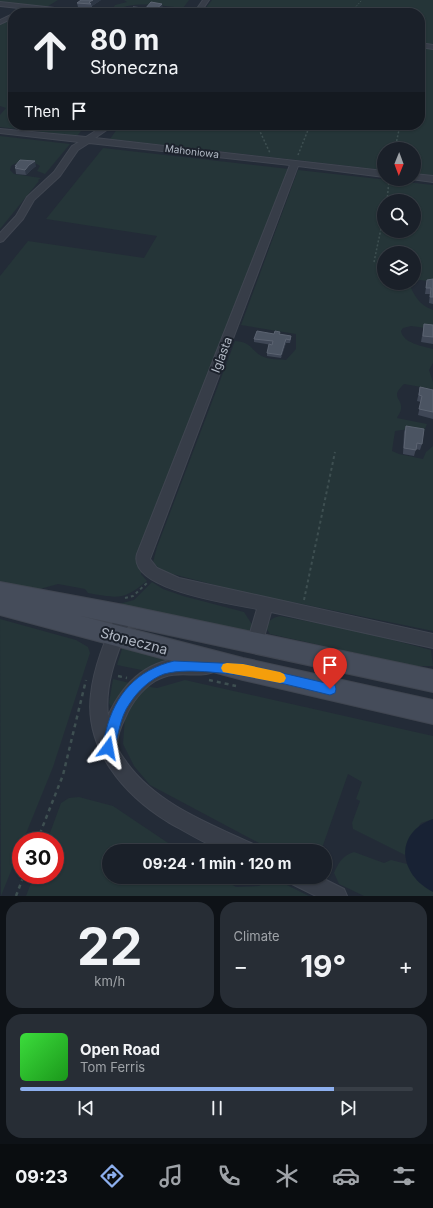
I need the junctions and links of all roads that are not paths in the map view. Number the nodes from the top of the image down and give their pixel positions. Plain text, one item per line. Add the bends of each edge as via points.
1 (58, 3) dead end
2 (0, 4) edge
3 (31, 8) edge
4 (51, 8) edge
5 (104, 130) edge
6 (0, 131) edge
7 (88, 140) junction
8 (295, 163) junction
9 (377, 173) edge
10 (421, 178) edge
11 (433, 179) edge
12 (0, 239) edge
13 (0, 591) edge
14 (266, 604) junction
15 (0, 606) edge
16 (123, 607) junction
17 (116, 636) junction
18 (433, 641) edge
19 (255, 643) junction
20 (242, 678) junction
21 (433, 681) edge
22 (433, 712) edge
23 (108, 748) junction
24 (232, 844) edge
25 (313, 884) edge
26 (337, 896) edge

1 - 4 street
2 - 3 street
5 - 7 street
6 - 7 street, Mahoniowa
7 - 8 street, Mahoniowa
7 - 12 street via 75,148 57,174 30,199 20,217
8 - 9 street, Mahoniowa
8 - 14 street, Iglasta via 143,558 144,564 156,574 179,585
10 - 11 street
13 - 16 main road, Słoneczna
14 - 18 street
14 - 19 street
15 - 17 main road, Słoneczna
16 - 17 street
16 - 19 main road, Słoneczna
17 - 20 main road, Słoneczna
17 - 23 street via 99,695 99,716
19 - 21 main road, Słoneczna
20 - 22 main road, Słoneczna
20 - 23 street via 174,667 150,675 132,690 120,709
23 - 24 street via 124,776 142,794 191,824
25 - 26 street

